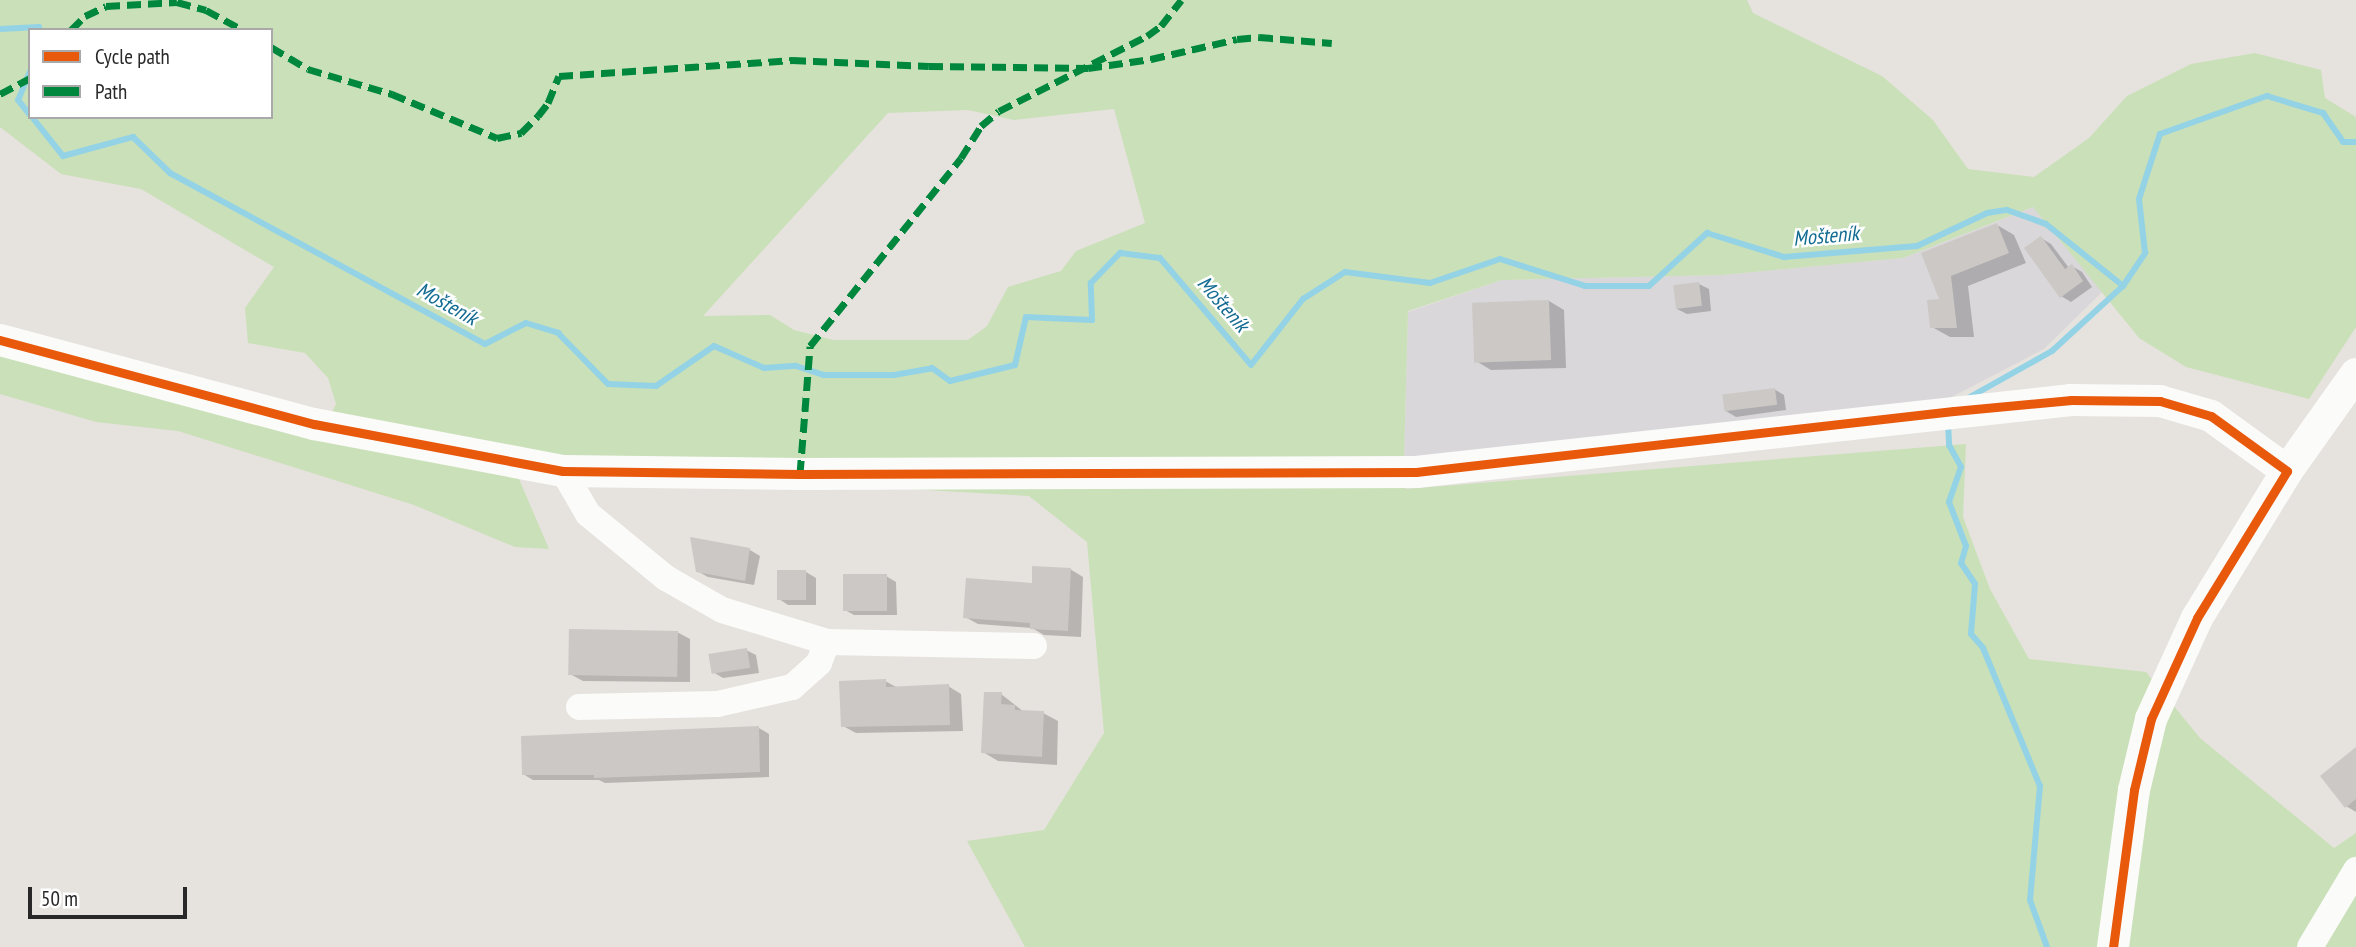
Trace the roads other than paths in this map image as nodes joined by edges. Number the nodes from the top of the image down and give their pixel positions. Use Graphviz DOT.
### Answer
graph roads {
  1 [pos="0,340"];
  2 [pos="2356,374"];
  3 [pos="563,471"];
  4 [pos="2287,471"];
  5 [pos="827,642"];
  6 [pos="1034,646"];
  7 [pos="579,707"];
  8 [pos="2356,870"];
  9 [pos="2113,947"];
  10 [pos="2310,947"];
  1 -- 3 [label="street"];
  2 -- 4 [label="street"];
  3 -- 4 [label="street"];
  3 -- 5 [label="street"];
  4 -- 9 [label="street"];
  5 -- 6 [label="street"];
  5 -- 7 [label="street"];
  8 -- 10 [label="street"];
}
